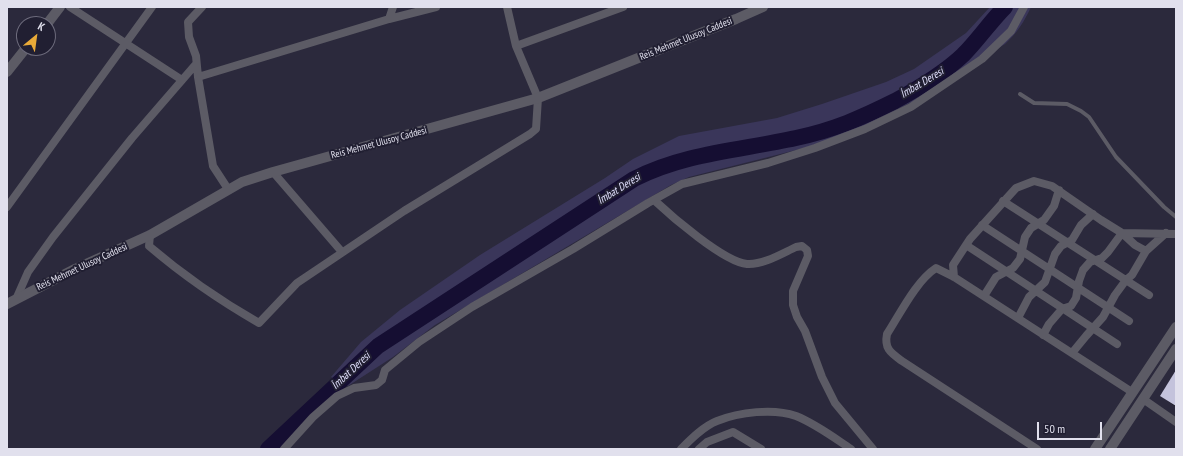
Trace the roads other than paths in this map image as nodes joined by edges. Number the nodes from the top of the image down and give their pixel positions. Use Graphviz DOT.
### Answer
graph roads {
  1 [pos="60,7"];
  2 [pos="70,7"];
  3 [pos="152,7"];
  4 [pos="202,7"];
  5 [pos="393,7"];
  6 [pos="436,7"];
  7 [pos="507,7"];
  8 [pos="623,7"];
  9 [pos="763,7"];
  10 [pos="1024,7"];
  11 [pos="53,16"];
  12 [pos="389,19"];
  13 [pos="126,44"];
  14 [pos="516,46"];
  15 [pos="20,56"];
  16 [pos="196,64"];
  17 [pos="7,72"];
  18 [pos="198,77"];
  19 [pos="182,80"];
  20 [pos="1020,94"];
  21 [pos="538,98"];
  22 [pos="273,172"];
  23 [pos="228,189"];
  24 [pos="1059,190"];
  25 [pos="654,200"];
  26 [pos="1003,201"];
  27 [pos="7,207"];
  28 [pos="1093,214"];
  29 [pos="1176,217"];
  30 [pos="1038,224"];
  31 [pos="982,225"];
  32 [pos="1122,233"];
  33 [pos="1166,233"];
  34 [pos="150,234"];
  35 [pos="1176,234"];
  36 [pos="1067,243"];
  37 [pos="966,245"];
  38 [pos="1022,251"];
  39 [pos="1146,251"];
  40 [pos="342,252"];
  41 [pos="1095,260"];
  42 [pos="1050,270"];
  43 [pos="1006,272"];
  44 [pos="954,277"];
  45 [pos="1126,280"];
  46 [pos="1078,288"];
  47 [pos="1036,291"];
  48 [pos="1149,295"];
  49 [pos="984,296"];
  50 [pos="18,297"];
  51 [pos="7,304"];
  52 [pos="1108,308"];
  53 [pos="1062,309"];
  54 [pos="1018,318"];
  55 [pos="1129,321"];
  56 [pos="1176,327"];
  57 [pos="1093,328"];
  58 [pos="1043,334"];
  59 [pos="1117,344"];
  60 [pos="1176,349"];
  61 [pos="1072,353"];
  62 [pos="1132,392"];
  63 [pos="1143,399"];
  64 [pos="1176,422"];
  65 [pos="284,449"];
  66 [pos="681,449"];
  67 [pos="699,449"];
  68 [pos="761,449"];
  69 [pos="851,449"];
  70 [pos="873,449"];
  71 [pos="1037,449"];
  72 [pos="1095,449"];
  73 [pos="1110,449"];
  1 -- 11 [label="street"];
  2 -- 13 [label="street"];
  3 -- 13 [label="street"];
  4 -- 16 [label="street"];
  5 -- 12 [label="street"];
  6 -- 12 [label="street"];
  7 -- 14 [label="street"];
  8 -- 14 [label="street"];
  9 -- 21 [label="street, Reis Mehmet Ulusoy Caddesi"];
  10 -- 25 [label="street"];
  12 -- 18 [label="street"];
  13 -- 19 [label="street"];
  13 -- 27 [label="street"];
  14 -- 21 [label="street"];
  15 -- 17 [label="street"];
  16 -- 18 [label="street"];
  16 -- 19 [label="street"];
  18 -- 23 [label="street"];
  19 -- 50 [label="street"];
  20 -- 29 [label="lane"];
  21 -- 22 [label="street, Reis Mehmet Ulusoy Caddesi"];
  21 -- 40 [label="street"];
  22 -- 23 [label="street, Reis Mehmet Ulusoy Caddesi"];
  22 -- 40 [label="street"];
  23 -- 34 [label="street, Reis Mehmet Ulusoy Caddesi"];
  24 -- 26 [label="street"];
  24 -- 28 [label="street"];
  24 -- 30 [label="street"];
  25 -- 65 [label="street"];
  25 -- 70 [label="street"];
  26 -- 30 [label="street"];
  26 -- 31 [label="street"];
  28 -- 32 [label="street"];
  28 -- 36 [label="street"];
  30 -- 36 [label="street"];
  30 -- 38 [label="street"];
  31 -- 37 [label="street"];
  31 -- 38 [label="street"];
  32 -- 33 [label="street"];
  32 -- 39 [label="street"];
  32 -- 41 [label="street"];
  33 -- 35 [label="street"];
  33 -- 39 [label="street"];
  34 -- 40 [label="street"];
  34 -- 50 [label="street, Reis Mehmet Ulusoy Caddesi"];
  36 -- 41 [label="street"];
  36 -- 42 [label="street"];
  37 -- 43 [label="street"];
  37 -- 44 [label="street"];
  38 -- 42 [label="street"];
  38 -- 43 [label="street"];
  39 -- 45 [label="street"];
  41 -- 45 [label="street"];
  41 -- 46 [label="street"];
  42 -- 46 [label="street"];
  42 -- 47 [label="street"];
  43 -- 47 [label="street"];
  43 -- 49 [label="street"];
  44 -- 49 [label="street"];
  44 -- 71 [label="street"];
  45 -- 48 [label="street"];
  45 -- 52 [label="street"];
  46 -- 52 [label="street"];
  46 -- 53 [label="street"];
  47 -- 53 [label="street"];
  47 -- 54 [label="street"];
  49 -- 54 [label="street"];
  50 -- 51 [label="street, Reis Mehmet Ulusoy Caddesi"];
  52 -- 55 [label="street"];
  52 -- 57 [label="street"];
  53 -- 57 [label="street"];
  53 -- 58 [label="street"];
  54 -- 58 [label="street"];
  56 -- 62 [label="street"];
  57 -- 59 [label="street"];
  57 -- 61 [label="street"];
  58 -- 61 [label="street"];
  60 -- 63 [label="street"];
  61 -- 62 [label="street"];
  62 -- 63 [label="street"];
  62 -- 72 [label="street"];
  63 -- 64 [label="street"];
  63 -- 73 [label="street"];
  66 -- 69 [label="street"];
  67 -- 68 [label="street"];
}
